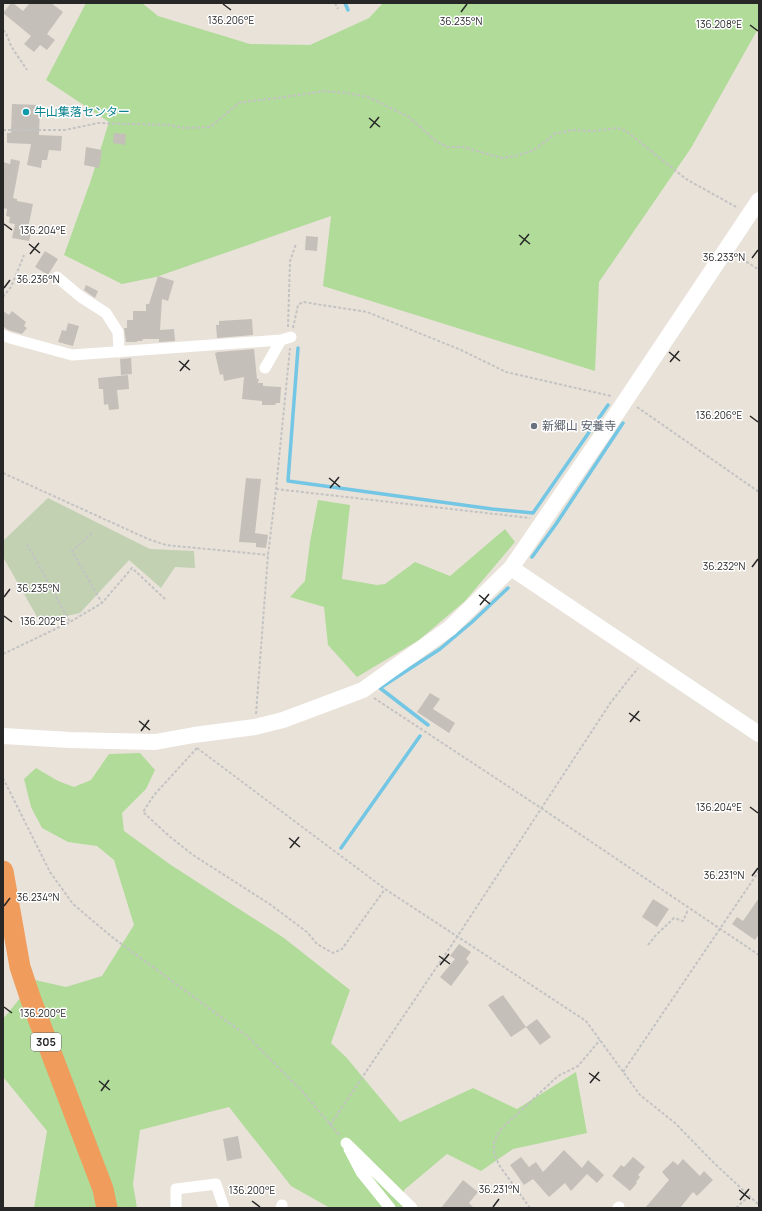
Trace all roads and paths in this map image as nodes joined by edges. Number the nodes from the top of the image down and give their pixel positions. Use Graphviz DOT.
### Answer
graph roads {
  1 [pos="335,3"];
  2 [pos="338,9"];
  3 [pos="3,30"];
  4 [pos="27,70"];
  5 [pos="3,130"];
  6 [pos="759,200"];
  7 [pos="749,214"];
  8 [pos="296,244"];
  9 [pos="727,248"];
  10 [pos="24,255"];
  11 [pos="759,270"];
  12 [pos="57,277"];
  13 [pos="3,297"];
  14 [pos="3,335"];
  15 [pos="287,338"];
  16 [pos="119,352"];
  17 [pos="264,368"];
  18 [pos="626,400"];
  19 [pos="3,473"];
  20 [pos="276,489"];
  21 [pos="759,492"];
  22 [pos="544,519"];
  23 [pos="92,533"];
  24 [pos="27,544"];
  25 [pos="268,555"];
  26 [pos="511,568"];
  27 [pos="165,599"];
  28 [pos="102,603"];
  29 [pos="70,622"];
  30 [pos="3,654"];
  31 [pos="646,659"];
  32 [pos="363,690"];
  33 [pos="255,727"];
  34 [pos="759,734"];
  35 [pos="3,736"];
  36 [pos="196,741"];
  37 [pos="3,778"];
  38 [pos="541,808"];
  39 [pos="3,872"];
  40 [pos="759,872"];
  41 [pos="386,889"];
  42 [pos="688,910"];
  43 [pos="720,928"];
  44 [pos="457,937"];
  45 [pos="648,945"];
  46 [pos="759,955"];
  47 [pos="600,1040"];
  48 [pos="623,1072"];
  49 [pos="330,1125"];
  50 [pos="346,1143"];
  51 [pos="749,1196"];
  52 [pos="759,1205"];
  53 [pos="107,1208"];
  54 [pos="176,1208"];
  55 [pos="224,1208"];
  56 [pos="390,1208"];
  57 [pos="412,1208"];
  58 [pos="530,1208"];
  59 [pos="736,1208"];
  1 -- 2 [label="path"];
  3 -- 4 [label="path"];
  5 -- 7 [label="path"];
  6 -- 7 [label="street"];
  7 -- 9 [label="street"];
  8 -- 15 [label="path"];
  9 -- 11 [label="path"];
  9 -- 18 [label="street"];
  10 -- 13 [label="path"];
  12 -- 16 [label="street"];
  14 -- 16 [label="street"];
  15 -- 16 [label="street"];
  15 -- 17 [label="street"];
  15 -- 18 [label="path"];
  15 -- 20 [label="path"];
  18 -- 21 [label="path"];
  18 -- 22 [label="street"];
  19 -- 25 [label="path"];
  20 -- 22 [label="path"];
  20 -- 25 [label="path"];
  22 -- 26 [label="street"];
  23 -- 28 [label="path"];
  24 -- 29 [label="path"];
  25 -- 33 [label="path"];
  26 -- 31 [label="street"];
  26 -- 32 [label="street"];
  27 -- 28 [label="path"];
  28 -- 29 [label="path"];
  29 -- 30 [label="path"];
  31 -- 34 [label="street"];
  31 -- 38 [label="path"];
  32 -- 33 [label="street"];
  32 -- 38 [label="path"];
  33 -- 36 [label="street"];
  35 -- 36 [label="street"];
  36 -- 41 [label="path"];
  36 -- 41 [label="path"];
  37 -- 49 [label="path"];
  38 -- 43 [label="path"];
  38 -- 44 [label="path"];
  39 -- 53 [label="highway, 305"];
  40 -- 43 [label="path"];
  41 -- 44 [label="path"];
  42 -- 45 [label="path"];
  43 -- 46 [label="path"];
  43 -- 48 [label="path"];
  44 -- 47 [label="path"];
  44 -- 49 [label="path"];
  47 -- 48 [label="path"];
  47 -- 58 [label="path"];
  48 -- 51 [label="path"];
  49 -- 50 [label="path"];
  50 -- 56 [label="street"];
  50 -- 57 [label="street"];
  51 -- 52 [label="path"];
  51 -- 59 [label="path"];
  54 -- 55 [label="street"];
}
